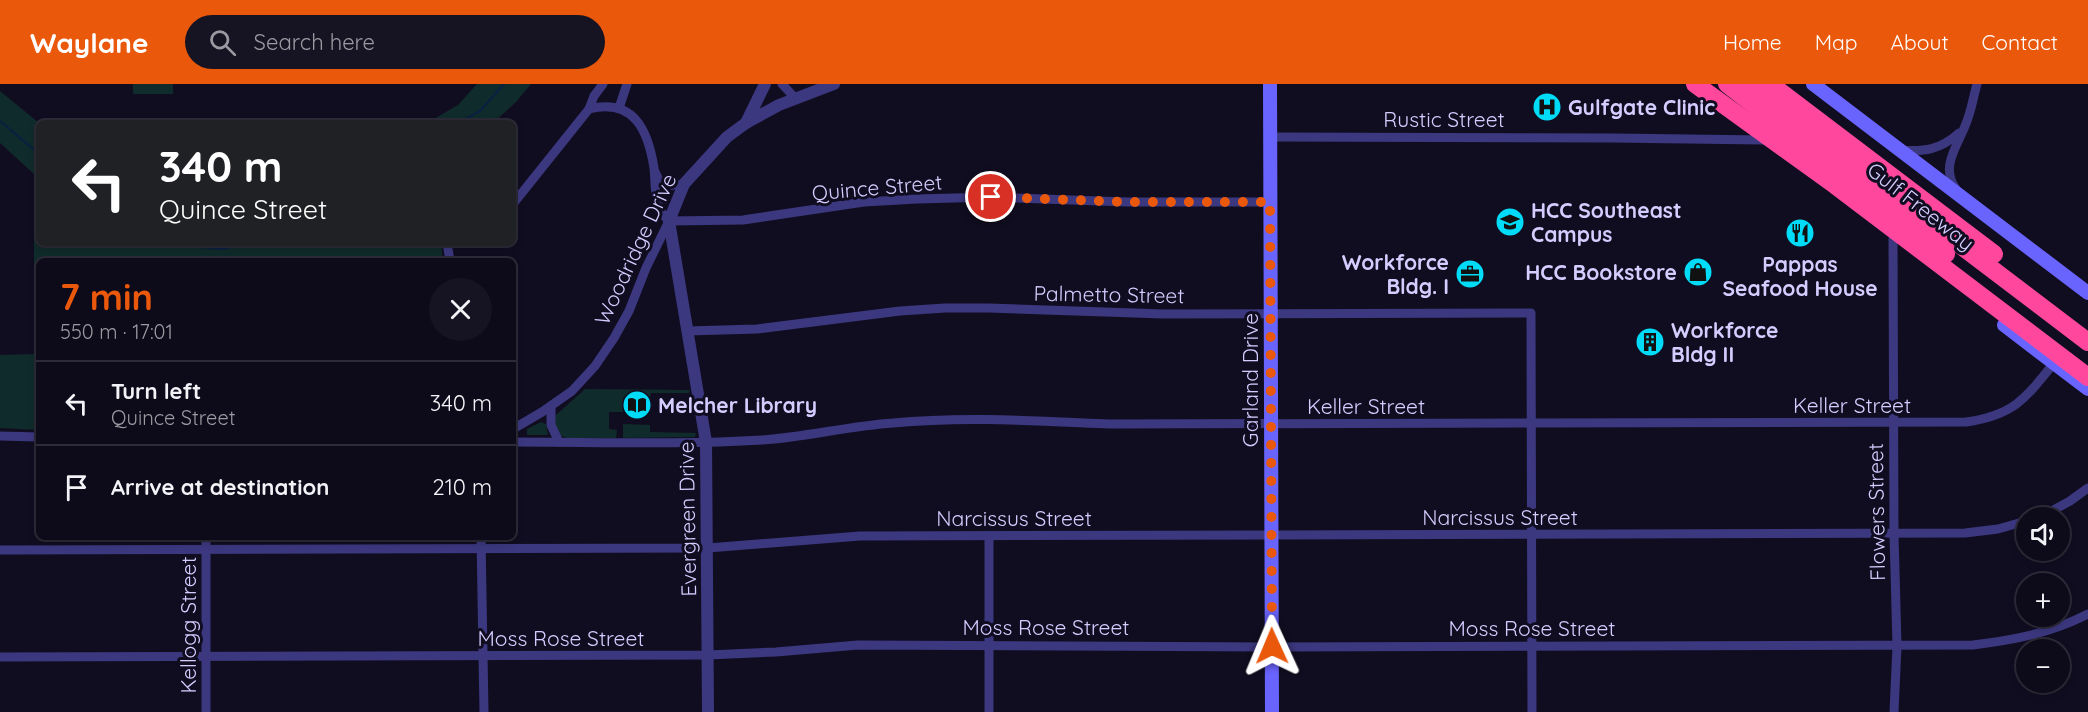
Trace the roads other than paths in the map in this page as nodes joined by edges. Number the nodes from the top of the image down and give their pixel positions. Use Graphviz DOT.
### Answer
graph roads {
  1 [pos="603,84"];
  2 [pos="627,84"];
  3 [pos="765,84"];
  4 [pos="782,84"];
  5 [pos="834,84"];
  6 [pos="1270,84"];
  7 [pos="1688,84"];
  8 [pos="1695,84"];
  9 [pos="1727,84"];
  10 [pos="1748,84"];
  11 [pos="1770,84"];
  12 [pos="1813,84"];
  13 [pos="1977,84"];
  14 [pos="795,98"];
  15 [pos="619,108"];
  16 [pos="589,109"];
  17 [pos="746,123"];
  18 [pos="1965,127"];
  19 [pos="1270,137"];
  20 [pos="1763,140"];
  21 [pos="1899,150"];
  22 [pos="654,169"];
  23 [pos="684,184"];
  24 [pos="1961,196"];
  25 [pos="516,200"];
  26 [pos="1270,202"];
  27 [pos="669,220"];
  28 [pos="1893,239"];
  29 [pos="2088,293"];
  30 [pos="1272,314"];
  31 [pos="2088,326"];
  32 [pos="687,331"];
  33 [pos="2088,342"];
  34 [pos="2054,363"];
  35 [pos="2088,364"];
  36 [pos="2088,377"];
  37 [pos="2088,388"];
  38 [pos="551,406"];
  39 [pos="1893,423"];
  40 [pos="1532,424"];
  41 [pos="1271,425"];
  42 [pos="516,427"];
  43 [pos="0,436"];
  44 [pos="36,437"];
  45 [pos="516,442"];
  46 [pos="559,442"];
  47 [pos="706,442"];
  48 [pos="2088,488"];
  49 [pos="2059,507"];
  50 [pos="2016,524"];
  51 [pos="1894,534"];
  52 [pos="1271,535"];
  53 [pos="1531,535"];
  54 [pos="989,536"];
  55 [pos="206,540"];
  56 [pos="481,540"];
  57 [pos="481,548"];
  58 [pos="708,548"];
  59 [pos="0,550"];
  60 [pos="206,550"];
  61 [pos="2088,614"];
  62 [pos="989,645"];
  63 [pos="1272,646"];
  64 [pos="1532,646"];
  65 [pos="1897,646"];
  66 [pos="708,655"];
  67 [pos="207,656"];
  68 [pos="483,656"];
  69 [pos="0,657"];
  70 [pos="206,712"];
  71 [pos="484,712"];
  72 [pos="708,712"];
  73 [pos="989,712"];
  74 [pos="1272,712"];
  75 [pos="1532,712"];
  76 [pos="1894,712"];
  1 -- 16 [label="street"];
  2 -- 15 [label="street"];
  3 -- 17 [label="street"];
  4 -- 14 [label="street"];
  5 -- 14 [label="street, Woodridge Drive"];
  6 -- 19 [label="main road, Garland Drive"];
  7 -- 20 [label="main road"];
  8 -- 36 [label="highway"];
  9 -- 35 [label="highway, Gulf Freeway"];
  10 -- 33 [label="highway, Gulf Freeway"];
  11 -- 31 [label="highway, Gulf Freeway"];
  12 -- 21 [label="main road"];
  13 -- 18 [label="street"];
  14 -- 17 [label="street, Woodridge Drive"];
  15 -- 16 [label="street"];
  15 -- 22 [label="street"];
  16 -- 25 [label="street"];
  17 -- 23 [label="street, Woodridge Drive"];
  18 -- 21 [label="street"];
  18 -- 24 [label="street"];
  19 -- 20 [label="street, Rustic Street"];
  19 -- 26 [label="main road, Garland Drive"];
  20 -- 28 [label="main road"];
  21 -- 24 [label="main road"];
  22 -- 23 [label="street"];
  22 -- 27 [label="street"];
  23 -- 27 [label="street, Woodridge Drive"];
  24 -- 29 [label="main road"];
  26 -- 27 [label="street, Quince Street"];
  26 -- 30 [label="main road, Garland Drive"];
  27 -- 32 [label="street, Evergreen Drive"];
  27 -- 38 [label="street, Woodridge Drive"];
  28 -- 34 [label="main road"];
  28 -- 39 [label="street, Flowers Street"];
  30 -- 32 [label="street, Palmetto Street"];
  30 -- 40 [label="street, Palmetto Street"];
  30 -- 41 [label="main road, Garland Drive"];
  32 -- 47 [label="street, Evergreen Drive"];
  34 -- 37 [label="main road"];
  34 -- 39 [label="street, Keller Street"];
  38 -- 42 [label="street, Woodridge Drive"];
  38 -- 46 [label="street"];
  39 -- 40 [label="street, Keller Street"];
  39 -- 51 [label="street, Flowers Street"];
  40 -- 41 [label="street, Keller Street"];
  40 -- 53 [label="street"];
  41 -- 47 [label="street, Keller Street"];
  41 -- 52 [label="main road, Garland Drive"];
  43 -- 44 [label="street"];
  45 -- 46 [label="street, Keller Street"];
  46 -- 47 [label="street, Keller Street"];
  47 -- 58 [label="street, Evergreen Drive"];
  48 -- 49 [label="street"];
  50 -- 51 [label="street, Narcissus Street"];
  51 -- 53 [label="street, Narcissus Street"];
  51 -- 65 [label="street, Flowers Street"];
  52 -- 53 [label="street, Narcissus Street"];
  52 -- 54 [label="street, Narcissus Street"];
  52 -- 63 [label="main road, Garland Drive"];
  53 -- 64 [label="street"];
  54 -- 58 [label="street, Narcissus Street"];
  54 -- 62 [label="street"];
  55 -- 60 [label="street, Kellogg Street"];
  56 -- 57 [label="street"];
  57 -- 58 [label="street, Narcissus Street"];
  57 -- 60 [label="street, Narcissus Street"];
  57 -- 68 [label="street"];
  58 -- 66 [label="street, Evergreen Drive"];
  59 -- 60 [label="street, Narcissus Street"];
  60 -- 67 [label="street, Kellogg Street"];
  61 -- 65 [label="street, Moss Rose Street"];
  62 -- 63 [label="street, Moss Rose Street"];
  62 -- 66 [label="street, Moss Rose Street"];
  62 -- 73 [label="street"];
  63 -- 64 [label="street, Moss Rose Street"];
  63 -- 74 [label="main road, Garland Drive"];
  64 -- 65 [label="street, Moss Rose Street"];
  64 -- 75 [label="street"];
  65 -- 76 [label="street, Flowers Street"];
  66 -- 68 [label="street, Moss Rose Street"];
  66 -- 72 [label="street, Evergreen Drive"];
  67 -- 68 [label="street, Moss Rose Street"];
  67 -- 69 [label="street, Moss Rose Street"];
  67 -- 70 [label="street, Kellogg Street"];
  68 -- 71 [label="street"];
}
